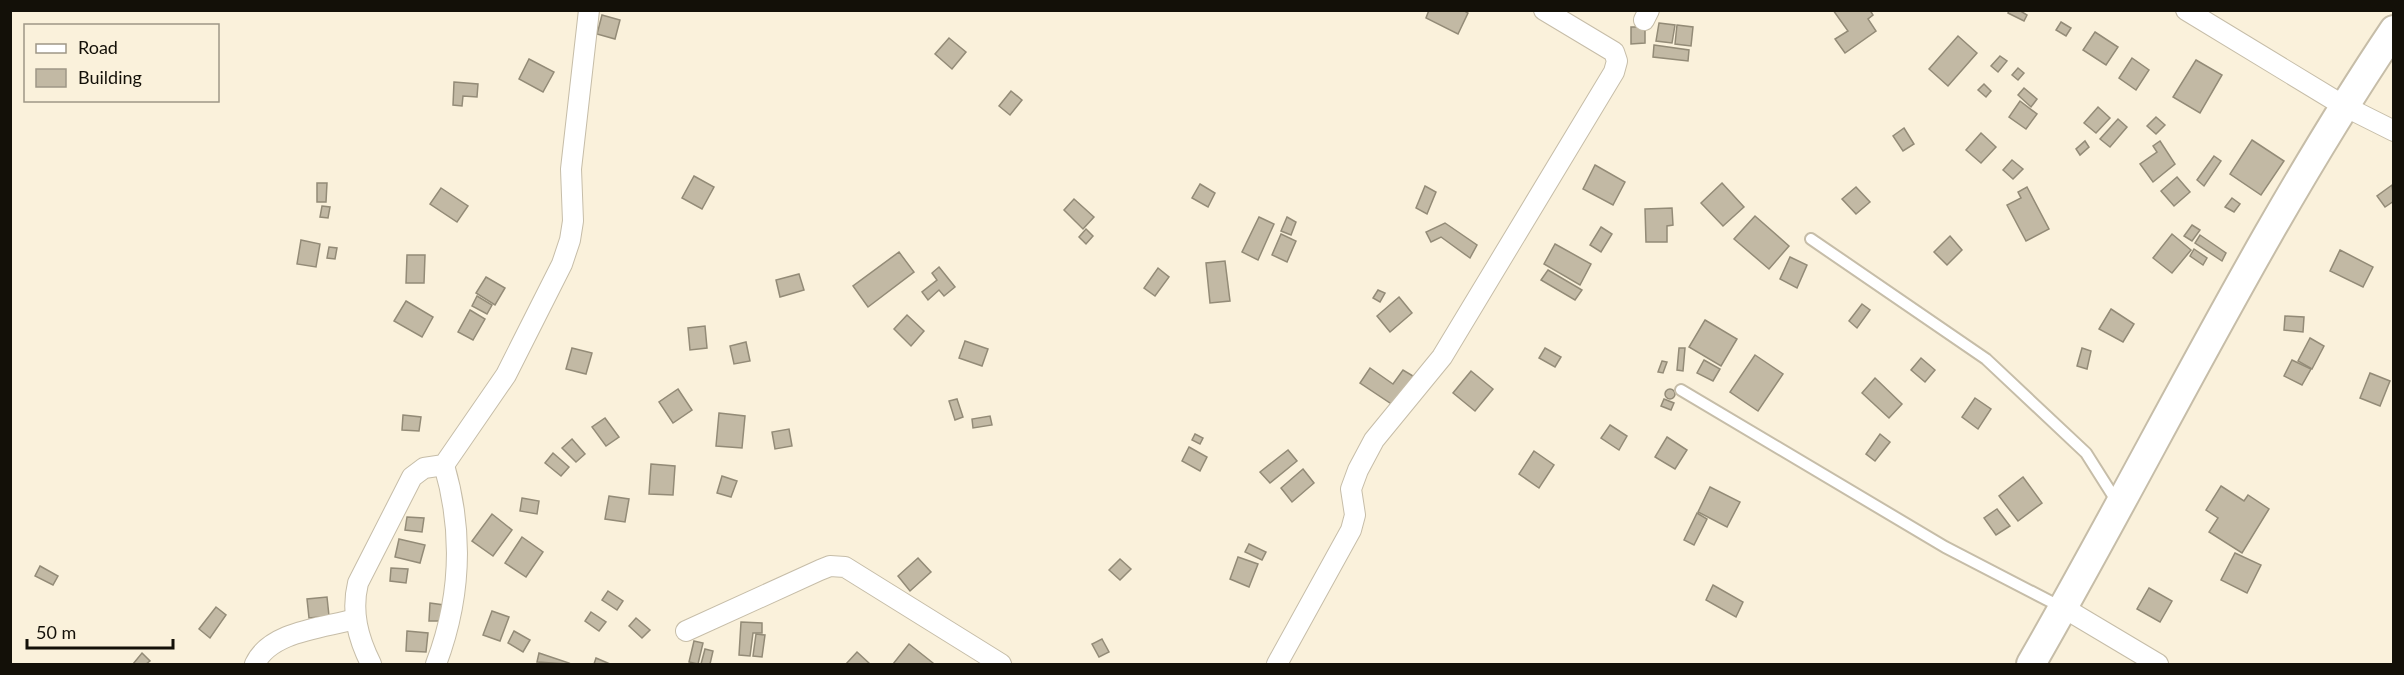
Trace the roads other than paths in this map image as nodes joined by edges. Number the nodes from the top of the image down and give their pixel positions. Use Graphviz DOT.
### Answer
graph roads {
  1 [pos="589,10"];
  2 [pos="1544,10"];
  3 [pos="2186,10"];
  4 [pos="2394,30"];
  5 [pos="2344,106"];
  6 [pos="2394,131"];
  7 [pos="1811,239"];
  8 [pos="1681,390"];
  9 [pos="444,465"];
  10 [pos="2119,505"];
  11 [pos="2064,608"];
  12 [pos="355,619"];
  13 [pos="686,631"];
  14 [pos="255,664"];
  15 [pos="371,664"];
  16 [pos="436,664"];
  17 [pos="1001,664"];
  18 [pos="1277,664"];
  19 [pos="2031,664"];
  20 [pos="2158,664"];
  1 -- 9 [label="street"];
  2 -- 18 [label="street"];
  3 -- 5 [label="street"];
  4 -- 5 [label="main road"];
  5 -- 6 [label="street"];
  5 -- 10 [label="main road"];
  7 -- 10 [label="lane"];
  8 -- 11 [label="lane"];
  9 -- 12 [label="street"];
  9 -- 16 [label="street"];
  10 -- 11 [label="main road"];
  11 -- 19 [label="main road"];
  11 -- 20 [label="street"];
  12 -- 14 [label="street"];
  12 -- 15 [label="street"];
  13 -- 17 [label="street"];
}
